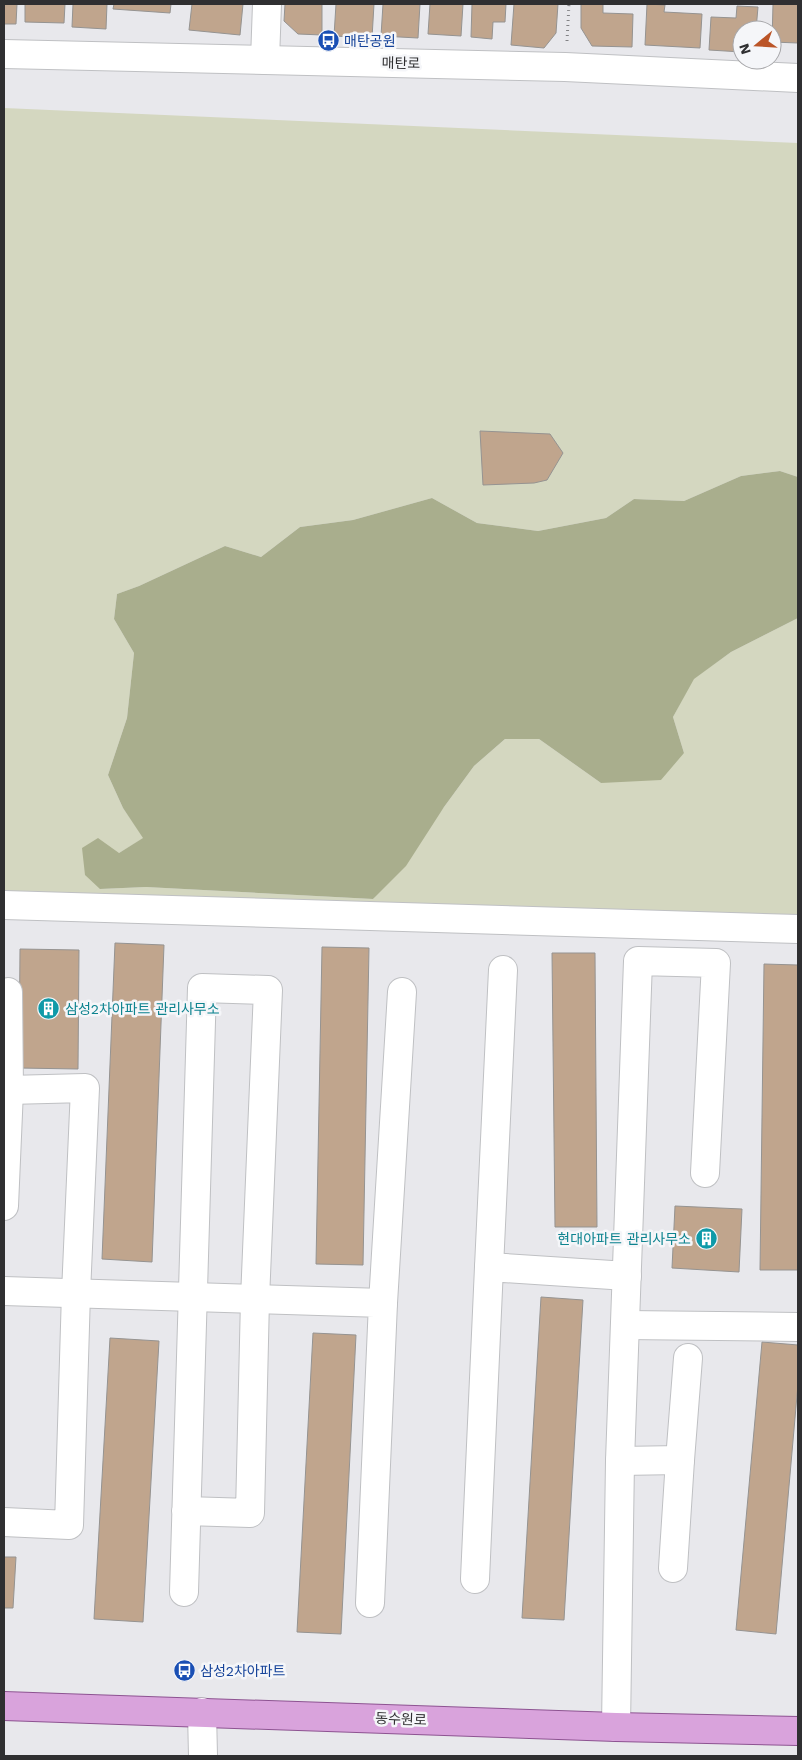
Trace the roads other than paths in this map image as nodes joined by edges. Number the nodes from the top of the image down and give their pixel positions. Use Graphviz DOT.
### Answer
graph roads {
  1 [pos="267,4"];
  2 [pos="4,54"];
  3 [pos="265,60"];
  4 [pos="798,78"];
  5 [pos="4,905"];
  6 [pos="798,929"];
  7 [pos="503,970"];
  8 [pos="8,992"];
  9 [pos="402,992"];
  10 [pos="9,1090"];
  11 [pos="705,1173"];
  12 [pos="4,1206"];
  13 [pos="489,1267"];
  14 [pos="627,1276"];
  15 [pos="4,1291"];
  16 [pos="76,1293"];
  17 [pos="192,1297"];
  18 [pos="255,1299"];
  19 [pos="383,1303"];
  20 [pos="625,1325"];
  21 [pos="798,1327"];
  22 [pos="688,1358"];
  23 [pos="680,1460"];
  24 [pos="620,1461"];
  25 [pos="186,1511"];
  26 [pos="4,1522"];
  27 [pos="673,1568"];
  28 [pos="475,1579"];
  29 [pos="184,1592"];
  30 [pos="370,1603"];
  31 [pos="4,1706"];
  32 [pos="202,1712"];
  33 [pos="616,1727"];
  34 [pos="798,1731"];
  35 [pos="203,1756"];
  1 -- 3 [label="street"];
  2 -- 3 [label="street, 매탄로"];
  3 -- 4 [label="street, 매탄로"];
  5 -- 6 [label="street"];
  7 -- 13 [label="street"];
  8 -- 10 [label="street"];
  9 -- 19 [label="street"];
  10 -- 12 [label="street"];
  10 -- 16 [label="street"];
  11 -- 14 [label="street"];
  13 -- 14 [label="street"];
  13 -- 28 [label="street"];
  14 -- 20 [label="street"];
  15 -- 16 [label="street"];
  16 -- 17 [label="street"];
  16 -- 26 [label="street"];
  17 -- 18 [label="street"];
  17 -- 18 [label="street"];
  17 -- 25 [label="street"];
  18 -- 19 [label="street"];
  18 -- 25 [label="street"];
  19 -- 30 [label="street"];
  20 -- 21 [label="street"];
  20 -- 24 [label="street"];
  22 -- 23 [label="street"];
  23 -- 24 [label="street"];
  23 -- 27 [label="street"];
  24 -- 33 [label="street"];
  25 -- 29 [label="street"];
  31 -- 32 [label="main road, 동수원로"];
  32 -- 33 [label="main road, 동수원로"];
  32 -- 35 [label="street"];
  33 -- 34 [label="main road, 동수원로"];
}
